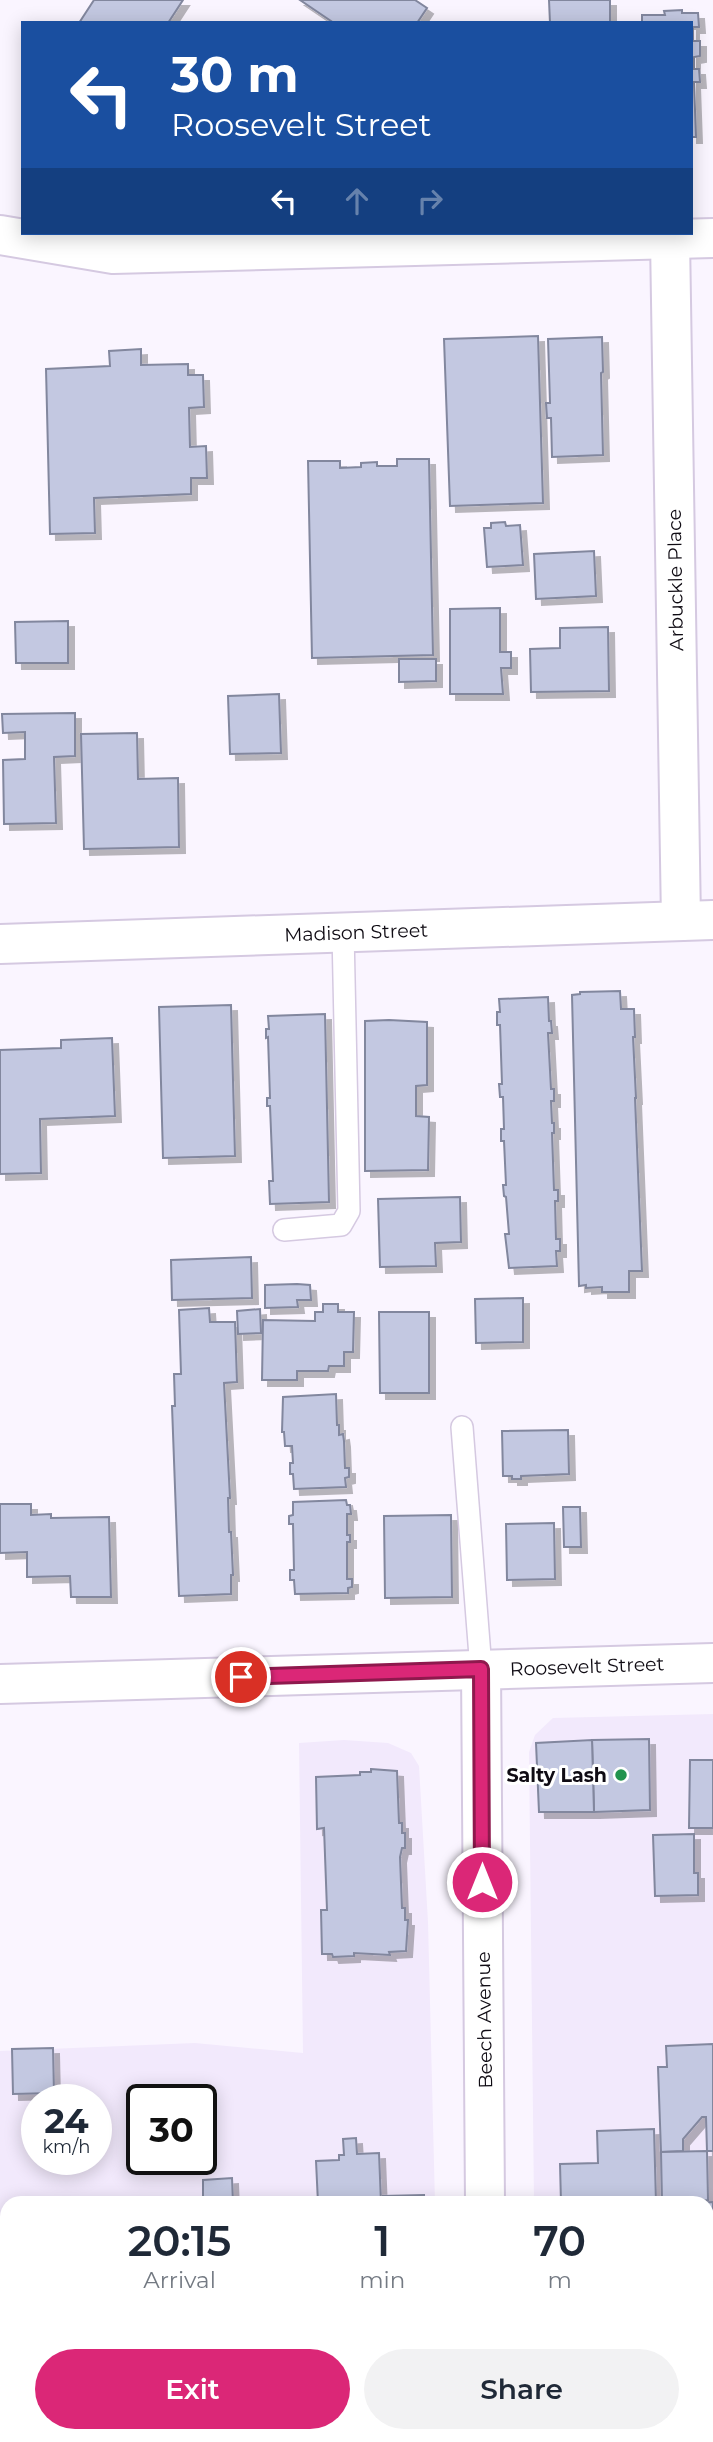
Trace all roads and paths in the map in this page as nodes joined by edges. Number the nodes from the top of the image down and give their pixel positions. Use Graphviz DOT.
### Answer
graph roads {
  1 [pos="0,235"];
  2 [pos="713,238"];
  3 [pos="670,239"];
  4 [pos="697,921"];
  5 [pos="343,932"];
  6 [pos="0,944"];
  7 [pos="284,1230"];
  8 [pos="462,1427"];
  9 [pos="713,1663"];
  10 [pos="481,1669"];
  11 [pos="0,1684"];
  12 [pos="485,2196"];
  1 -- 3 [label="street"];
  2 -- 3 [label="street"];
  3 -- 4 [label="street, Arbuckle Place"];
  4 -- 5 [label="street, Madison Street"];
  5 -- 6 [label="street, Madison Street"];
  5 -- 7 [label="lane"];
  8 -- 10 [label="lane"];
  9 -- 10 [label="street, Roosevelt Street"];
  10 -- 11 [label="street, Roosevelt Street"];
  10 -- 12 [label="street, Beech Avenue"];
}
